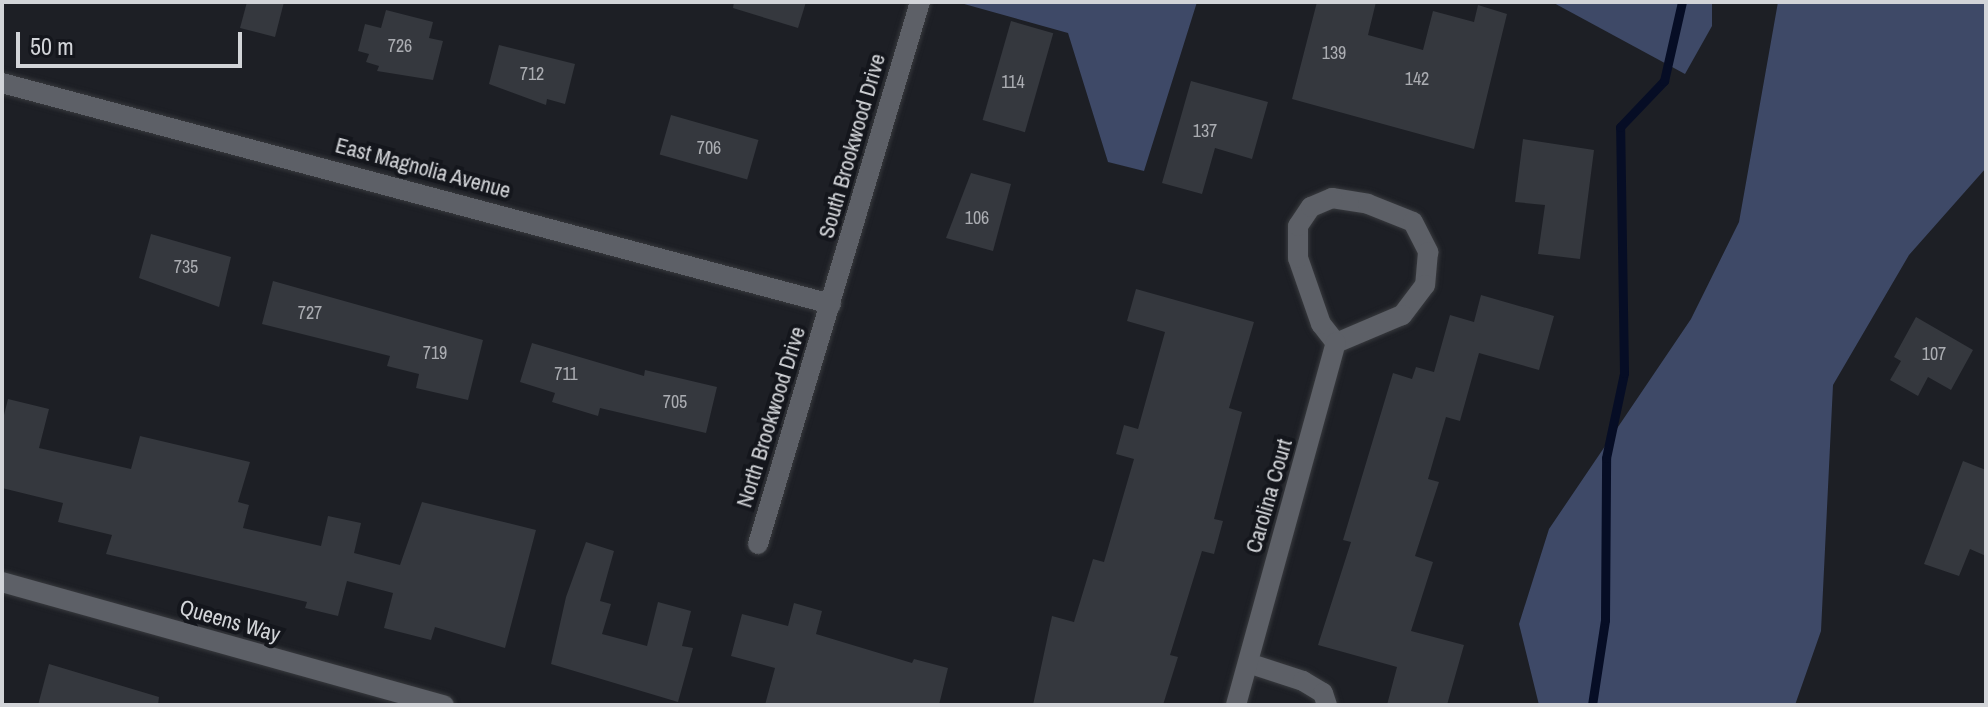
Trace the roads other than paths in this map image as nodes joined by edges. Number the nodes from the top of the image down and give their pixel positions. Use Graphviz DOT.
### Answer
graph roads {
  1 [pos="920,2"];
  2 [pos="2,83"];
  3 [pos="831,304"];
  4 [pos="1336,343"];
  5 [pos="758,544"];
  6 [pos="2,582"];
  7 [pos="1248,663"];
  8 [pos="444,705"];
  9 [pos="1236,705"];
  10 [pos="1327,705"];
  1 -- 3 [label="street, South Brookwood Drive"];
  2 -- 3 [label="street, East Magnolia Avenue"];
  3 -- 5 [label="street, North Brookwood Drive"];
  4 -- 4 [label="street"];
  4 -- 7 [label="street, Carolina Court"];
  6 -- 8 [label="street, Queens Way"];
  7 -- 9 [label="street, Carolina Court"];
  7 -- 10 [label="street"];
}
